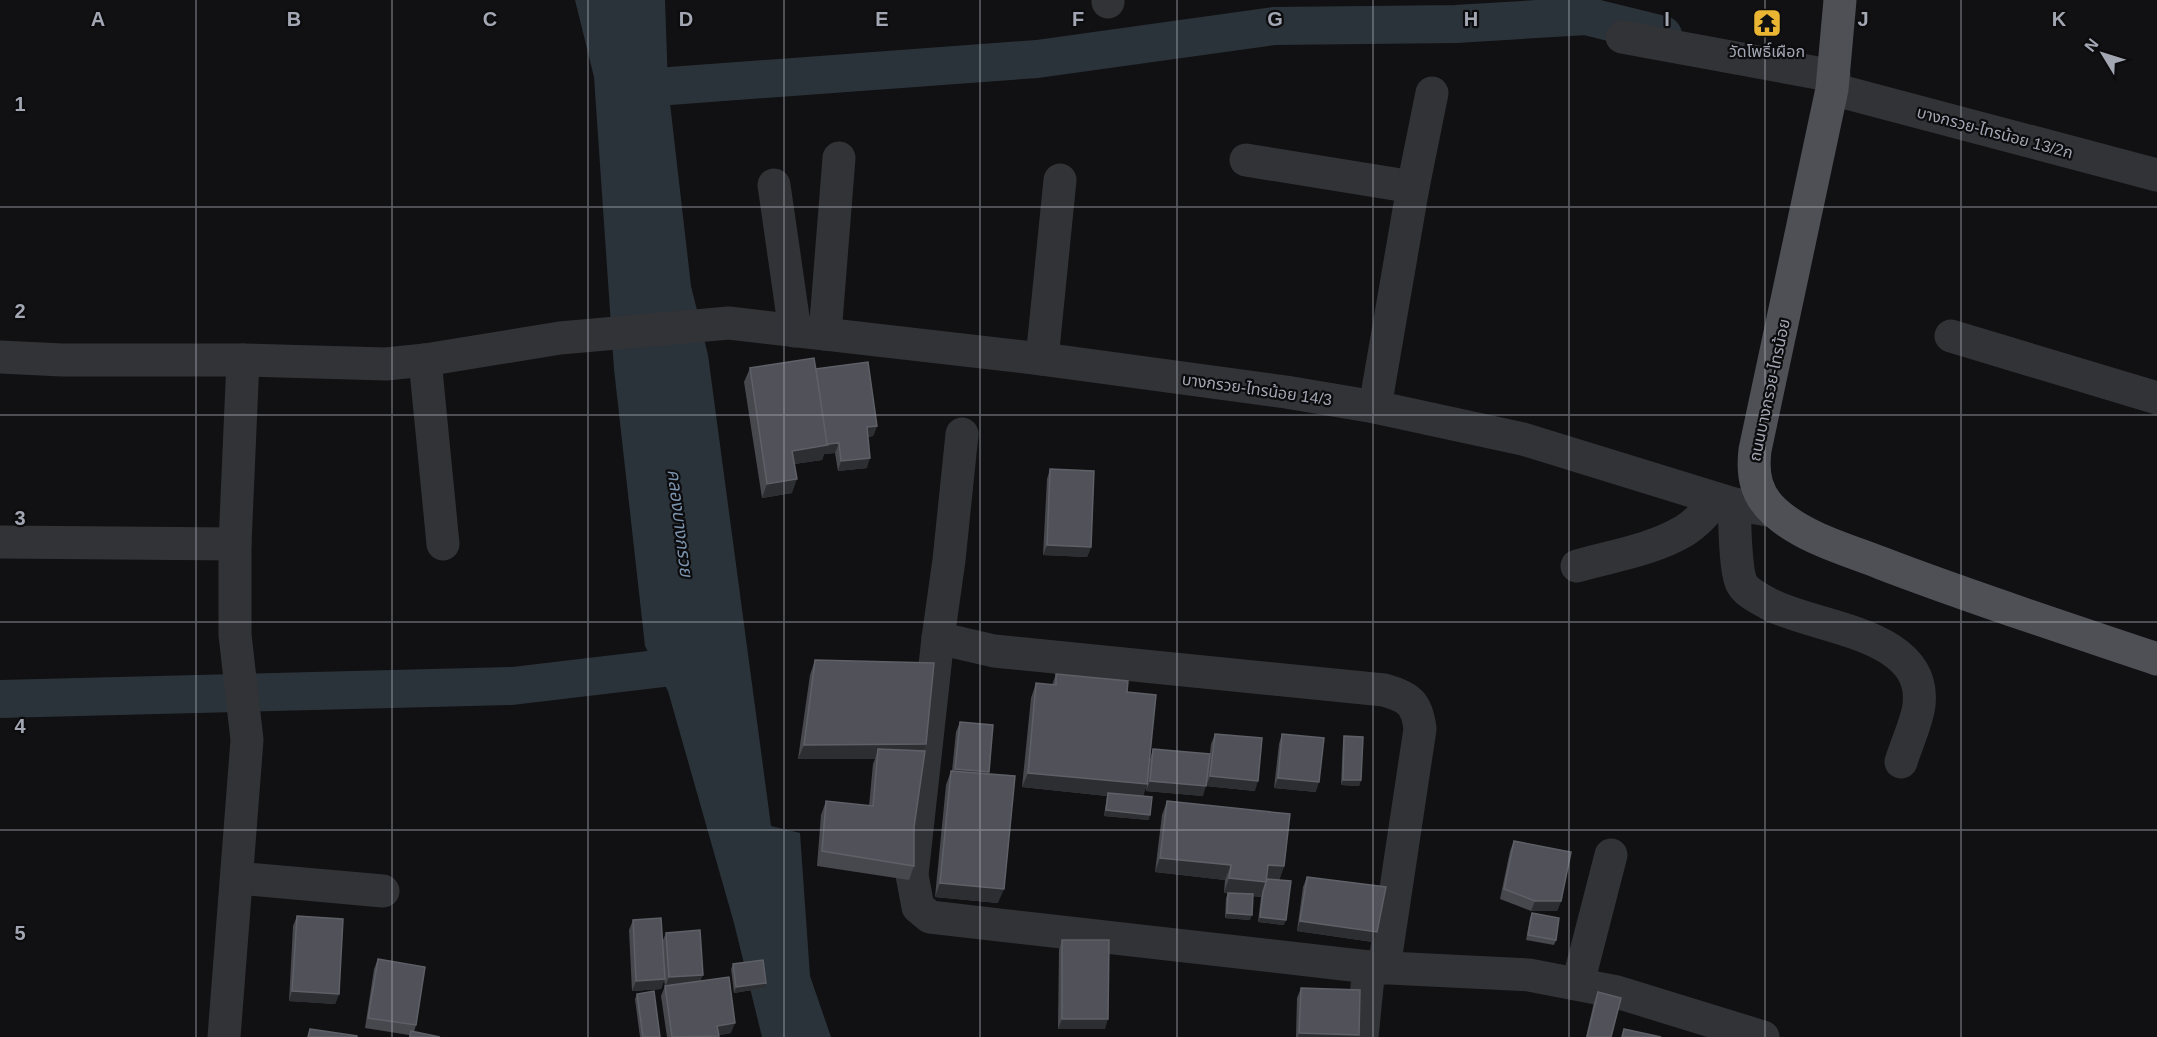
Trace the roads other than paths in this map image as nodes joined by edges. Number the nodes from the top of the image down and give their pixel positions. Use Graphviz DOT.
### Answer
graph roads {
  1 [pos="1840,0"];
  2 [pos="1622,37"];
  3 [pos="1833,82"];
  4 [pos="1432,93"];
  5 [pos="839,158"];
  6 [pos="1246,160"];
  7 [pos="2157,175"];
  8 [pos="1060,180"];
  9 [pos="774,185"];
  10 [pos="1413,187"];
  11 [pos="810,332"];
  12 [pos="1951,336"];
  13 [pos="0,357"];
  14 [pos="1042,359"];
  15 [pos="243,360"];
  16 [pos="426,360"];
  17 [pos="2157,398"];
  18 [pos="1375,407"];
  19 [pos="962,434"];
  20 [pos="1726,502"];
  21 [pos="1773,511"];
  22 [pos="0,542"];
  23 [pos="235,544"];
  24 [pos="443,544"];
  25 [pos="1577,566"];
  26 [pos="938,638"];
  27 [pos="2155,651"];
  28 [pos="1900,762"];
  29 [pos="1611,855"];
  30 [pos="237,878"];
  31 [pos="383,891"];
  32 [pos="1376,967"];
  33 [pos="1578,983"];
  34 [pos="224,1037"];
  35 [pos="1362,1037"];
  36 [pos="1763,1037"];
  1 -- 3 [label="main road, ถนนบางกรวย-ไทรน้อย"];
  2 -- 3 [label="street, บางกรวย-ไทรน้อย 13/2ก"];
  3 -- 7 [label="street, บางกรวย-ไทรน้อย 13/2ก"];
  3 -- 21 [label="main road, ถนนบางกรวย-ไทรน้อย"];
  4 -- 10 [label="street"];
  5 -- 11 [label="street"];
  6 -- 10 [label="street"];
  8 -- 14 [label="street"];
  9 -- 11 [label="street"];
  10 -- 18 [label="street"];
  11 -- 14 [label="street, บางกรวย-ไทรน้อย 14/3"];
  11 -- 16 [label="street, บางกรวย-ไทรน้อย 14/3"];
  12 -- 17 [label="street"];
  13 -- 15 [label="street, บางกรวย-ไทรน้อย 14/3"];
  14 -- 18 [label="street, บางกรวย-ไทรน้อย 14/3"];
  15 -- 16 [label="street, บางกรวย-ไทรน้อย 14/3"];
  15 -- 23 [label="street"];
  16 -- 24 [label="street"];
  18 -- 20 [label="street, บางกรวย-ไทรน้อย 14/3"];
  19 -- 26 [label="street"];
  20 -- 21 [label="street, บางกรวย-ไทรน้อย 14/3"];
  20 -- 25 [label="street"];
  20 -- 28 [label="street"];
  21 -- 27 [label="main road, ถนนบางกรวย-ไทรน้อย"];
  22 -- 23 [label="street"];
  23 -- 30 [label="street"];
  26 -- 32 [label="street"];
  26 -- 32 [label="street"];
  29 -- 33 [label="street"];
  30 -- 31 [label="street"];
  30 -- 34 [label="street"];
  32 -- 33 [label="street"];
  32 -- 35 [label="street"];
  33 -- 36 [label="street"];
}
